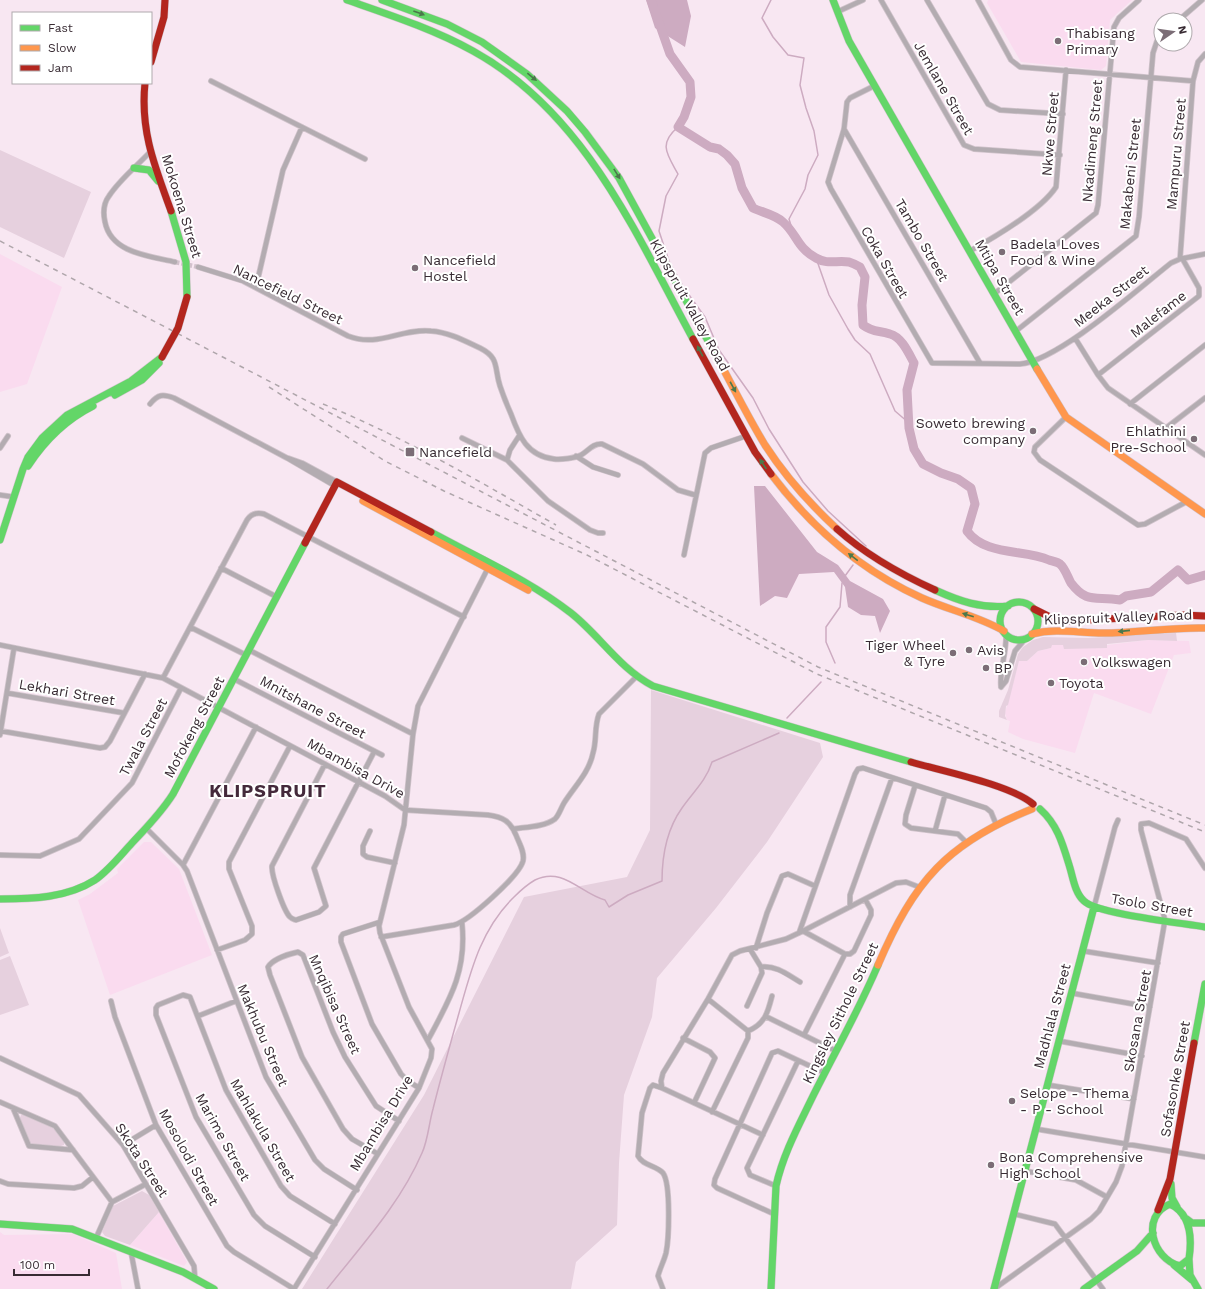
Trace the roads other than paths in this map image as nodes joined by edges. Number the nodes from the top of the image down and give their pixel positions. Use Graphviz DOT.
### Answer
graph roads {
  1 [pos="165,0"];
  2 [pos="347,0"];
  3 [pos="382,0"];
  4 [pos="833,0"];
  5 [pos="863,0"];
  6 [pos="881,0"];
  7 [pos="927,0"];
  8 [pos="978,0"];
  9 [pos="1139,0"];
  10 [pos="1202,0"];
  11 [pos="837,12"];
  12 [pos="1188,12"];
  13 [pos="1153,52"];
  14 [pos="1205,54"];
  15 [pos="152,59"];
  16 [pos="1066,70"];
  17 [pos="1109,74"];
  18 [pos="1151,77"];
  19 [pos="211,81"];
  20 [pos="1193,81"];
  21 [pos="145,84"];
  22 [pos="874,86"];
  23 [pos="1063,114"];
  24 [pos="302,127"];
  25 [pos="844,129"];
  26 [pos="151,151"];
  27 [pos="1060,155"];
  28 [pos="365,158"];
  29 [pos="134,168"];
  30 [pos="163,188"];
  31 [pos="970,251"];
  32 [pos="1205,254"];
  33 [pos="1181,259"];
  34 [pos="175,262"];
  35 [pos="198,267"];
  36 [pos="256,287"];
  37 [pos="994,294"];
  38 [pos="1016,331"];
  39 [pos="1075,338"];
  40 [pos="1205,345"];
  41 [pos="1032,361"];
  42 [pos="980,363"];
  43 [pos="1098,375"];
  44 [pos="1205,398"];
  45 [pos="150,404"];
  46 [pos="1130,404"];
  47 [pos="1066,417"];
  48 [pos="1166,428"];
  49 [pos="8,436"];
  50 [pos="519,436"];
  51 [pos="746,436"];
  52 [pos="462,438"];
  53 [pos="0,448"];
  54 [pos="1205,455"];
  55 [pos="576,456"];
  56 [pos="506,460"];
  57 [pos="618,475"];
  58 [pos="336,484"];
  59 [pos="0,495"];
  60 [pos="695,495"];
  61 [pos="14,497"];
  62 [pos="1186,502"];
  63 [pos="1205,514"];
  64 [pos="603,533"];
  65 [pos="308,537"];
  66 [pos="0,540"];
  67 [pos="684,555"];
  68 [pos="221,568"];
  69 [pos="488,568"];
  70 [pos="277,597"];
  71 [pos="1008,606"];
  72 [pos="1034,609"];
  73 [pos="1205,616"];
  74 [pos="464,617"];
  75 [pos="576,620"];
  76 [pos="190,626"];
  77 [pos="1205,628"];
  78 [pos="1005,633"];
  79 [pos="1029,636"];
  80 [pos="0,645"];
  81 [pos="14,648"];
  82 [pos="248,652"];
  83 [pos="145,674"];
  84 [pos="636,676"];
  85 [pos="163,678"];
  86 [pos="234,679"];
  87 [pos="181,688"];
  88 [pos="7,693"];
  89 [pos="219,708"];
  90 [pos="124,713"];
  91 [pos="256,727"];
  92 [pos="0,733"];
  93 [pos="413,734"];
  94 [pos="290,746"];
  95 [pos="374,752"];
  96 [pos="382,755"];
  97 [pos="325,764"];
  98 [pos="892,778"];
  99 [pos="359,782"];
  100 [pos="915,786"];
  101 [pos="945,794"];
  102 [pos="1035,807"];
  103 [pos="405,810"];
  104 [pos="1118,820"];
  105 [pos="996,824"];
  106 [pos="147,829"];
  107 [pos="513,829"];
  108 [pos="370,831"];
  109 [pos="935,831"];
  110 [pos="967,843"];
  111 [pos="0,855"];
  112 [pos="395,863"];
  113 [pos="183,865"];
  114 [pos="1205,868"];
  115 [pos="815,886"];
  116 [pos="919,888"];
  117 [pos="0,899"];
  118 [pos="865,899"];
  119 [pos="850,907"];
  120 [pos="1094,907"];
  121 [pos="1165,920"];
  122 [pos="380,922"];
  123 [pos="462,923"];
  124 [pos="1205,927"];
  125 [pos="801,932"];
  126 [pos="381,937"];
  127 [pos="756,948"];
  128 [pos="750,949"];
  129 [pos="217,950"];
  130 [pos="1082,951"];
  131 [pos="845,954"];
  132 [pos="1158,963"];
  133 [pos="761,967"];
  134 [pos="800,982"];
  135 [pos="1205,984"];
  136 [pos="1071,993"];
  137 [pos="772,996"];
  138 [pos="708,999"];
  139 [pos="111,1001"];
  140 [pos="236,1001"];
  141 [pos="747,1006"];
  142 [pos="1150,1008"];
  143 [pos="198,1016"];
  144 [pos="767,1017"];
  145 [pos="748,1031"];
  146 [pos="804,1035"];
  147 [pos="683,1038"];
  148 [pos="428,1040"];
  149 [pos="1059,1041"];
  150 [pos="836,1051"];
  151 [pos="1142,1056"];
  152 [pos="0,1058"];
  153 [pos="798,1061"];
  154 [pos="824,1073"];
  155 [pos="1048,1085"];
  156 [pos="419,1088"];
  157 [pos="662,1088"];
  158 [pos="1134,1100"];
  159 [pos="0,1102"];
  160 [pos="694,1103"];
  161 [pos="13,1108"];
  162 [pos="712,1112"];
  163 [pos="399,1121"];
  164 [pos="156,1125"];
  165 [pos="740,1125"];
  166 [pos="1036,1129"];
  167 [pos="763,1136"];
  168 [pos="1126,1144"];
  169 [pos="123,1145"];
  170 [pos="73,1150"];
  171 [pos="1175,1152"];
  172 [pos="378,1154"];
  173 [pos="1205,1158"];
  174 [pos="1025,1171"];
  175 [pos="93,1177"];
  176 [pos="1170,1179"];
  177 [pos="0,1181"];
  178 [pos="146,1184"];
  179 [pos="776,1186"];
  180 [pos="357,1190"];
  181 [pos="1107,1197"];
  182 [pos="112,1202"];
  183 [pos="1177,1207"];
  184 [pos="1158,1210"];
  185 [pos="774,1214"];
  186 [pos="1014,1214"];
  187 [pos="1184,1217"];
  188 [pos="1204,1223"];
  189 [pos="0,1224"];
  190 [pos="335,1224"];
  191 [pos="1153,1233"];
  192 [pos="1189,1234"];
  193 [pos="96,1238"];
  194 [pos="1066,1238"];
  195 [pos="1158,1250"];
  196 [pos="1137,1251"];
  197 [pos="131,1252"];
  198 [pos="314,1257"];
  199 [pos="1188,1259"];
  200 [pos="1174,1265"];
  201 [pos="195,1278"];
  202 [pos="1097,1280"];
  203 [pos="1192,1280"];
  204 [pos="138,1289"];
  205 [pos="214,1289"];
  206 [pos="294,1289"];
  207 [pos="663,1289"];
  208 [pos="771,1289"];
  209 [pos="994,1289"];
  210 [pos="1084,1289"];
  211 [pos="1103,1289"];
  212 [pos="1198,1289"];
  1 -- 15 [label="street"];
  51 -- 2 [label="street, Klipspruit Valley Road, one-way"];
  3 -- 71 [label="street, Klipspruit Valley Road, one-way"];
  4 -- 11 [label="street, Mtipa Street"];
  5 -- 11 [label="street"];
  6 -- 27 [label="street, Jemlane Street"];
  7 -- 23 [label="street"];
  8 -- 16 [label="street"];
  9 -- 17 [label="street, Nkadimeng Street"];
  10 -- 12 [label="street"];
  11 -- 22 [label="street, Mtipa Street"];
  13 -- 18 [label="street, Makabeni Street"];
  14 -- 20 [label="street, Mampuru Street"];
  16 -- 17 [label="street"];
  16 -- 23 [label="street, Nkwe Street"];
  17 -- 18 [label="street"];
  17 -- 37 [label="street, Nkadimeng Street"];
  18 -- 20 [label="street"];
  18 -- 38 [label="street, Makabeni Street"];
  19 -- 24 [label="street"];
  20 -- 33 [label="street, Mampuru Street"];
  21 -- 26 [label="street, Mokoena Street"];
  22 -- 25 [label="street, Coka Street"];
  22 -- 31 [label="street, Mtipa Street"];
  23 -- 27 [label="street, Nkwe Street"];
  24 -- 28 [label="street"];
  24 -- 36 [label="street"];
  25 -- 42 [label="street, Tambo Street"];
  25 -- 42 [label="street, Coka Street"];
  26 -- 29 [label="street"];
  26 -- 30 [label="street, Mokoena Street"];
  27 -- 31 [label="street, Nkwe Street"];
  29 -- 30 [label="street"];
  29 -- 34 [label="street"];
  30 -- 61 [label="street, Mokoena Street, bridge"];
  31 -- 37 [label="street, Mtipa Street"];
  32 -- 33 [label="street, Meeka Street"];
  33 -- 39 [label="street, Meeka Street"];
  33 -- 43 [label="street, Malefame"];
  35 -- 36 [label="street, Nancefield Street"];
  36 -- 50 [label="street, Nancefield Street"];
  37 -- 38 [label="street, Mtipa Street"];
  38 -- 41 [label="street, Mtipa Street"];
  39 -- 41 [label="street, Meeka Street"];
  39 -- 43 [label="street"];
  40 -- 46 [label="street"];
  41 -- 42 [label="street, Coka Street"];
  41 -- 47 [label="street, Mtipa Street"];
  43 -- 46 [label="street"];
  44 -- 48 [label="street"];
  45 -- 58 [label="street"];
  46 -- 48 [label="street"];
  47 -- 62 [label="street, Mtipa Street"];
  47 -- 62 [label="street"];
  48 -- 54 [label="street"];
  49 -- 53 [label="street"];
  50 -- 55 [label="street"];
  50 -- 56 [label="street"];
  51 -- 60 [label="street"];
  78 -- 51 [label="street, Klipspruit Valley Road, one-way"];
  52 -- 56 [label="street"];
  55 -- 57 [label="street"];
  55 -- 60 [label="street"];
  56 -- 64 [label="street"];
  58 -- 65 [label="street, Mofokeng Street"];
  58 -- 69 [label="street"];
  58 -- 75 [label="street"];
  59 -- 61 [label="street"];
  60 -- 67 [label="street"];
  61 -- 66 [label="street, Mokoena Street"];
  62 -- 63 [label="street, Mtipa Street"];
  65 -- 68 [label="street, Twala Street"];
  65 -- 70 [label="street, Mofokeng Street"];
  65 -- 74 [label="street"];
  68 -- 70 [label="street"];
  68 -- 76 [label="street, Twala Street"];
  69 -- 74 [label="street"];
  69 -- 75 [label="street"];
  70 -- 82 [label="street, Mofokeng Street"];
  71 -- 72 [label="street"];
  71 -- 78 [label="street"];
  72 -- 73 [label="street, Klipspruit Valley Road"];
  72 -- 79 [label="street"];
  74 -- 93 [label="street"];
  75 -- 84 [label="street"];
  76 -- 82 [label="street"];
  76 -- 85 [label="street, Twala Street"];
  77 -- 79 [label="street, Klipspruit Valley Road, one-way"];
  78 -- 79 [label="street"];
  78 -- 79 [label="street"];
  80 -- 81 [label="street, Mbambisa Drive"];
  81 -- 83 [label="street, Mbambisa Drive"];
  81 -- 88 [label="street"];
  82 -- 86 [label="street, Mofokeng Street"];
  82 -- 93 [label="street"];
  83 -- 85 [label="street, Mbambisa Drive"];
  83 -- 90 [label="street"];
  84 -- 102 [label="street"];
  84 -- 107 [label="street"];
  85 -- 87 [label="street, Mbambisa Drive"];
  86 -- 89 [label="street, Mofokeng Street"];
  86 -- 95 [label="street, Mnitshane Street"];
  87 -- 89 [label="street, Mbambisa Drive"];
  87 -- 111 [label="street, Twala Street"];
  88 -- 90 [label="street, Lekhari Street"];
  88 -- 92 [label="street"];
  89 -- 91 [label="street, Mbambisa Drive"];
  89 -- 106 [label="street, Mofokeng Street"];
  90 -- 92 [label="street"];
  91 -- 94 [label="street, Mbambisa Drive"];
  91 -- 113 [label="street"];
  93 -- 103 [label="street"];
  94 -- 97 [label="street, Mbambisa Drive"];
  94 -- 129 [label="street"];
  95 -- 96 [label="street, Mnitshane Street"];
  95 -- 99 [label="street"];
  97 -- 99 [label="street, Mbambisa Drive"];
  97 -- 99 [label="street"];
  98 -- 100 [label="street"];
  98 -- 115 [label="street"];
  98 -- 119 [label="street"];
  99 -- 103 [label="street, Mbambisa Drive"];
  100 -- 101 [label="street"];
  100 -- 109 [label="street"];
  101 -- 105 [label="street"];
  101 -- 109 [label="street"];
  102 -- 105 [label="street, Kingsley Sithole Street"];
  102 -- 120 [label="street"];
  103 -- 107 [label="street"];
  103 -- 112 [label="street, Mbambisa Drive"];
  104 -- 120 [label="street, Madhlala Street"];
  105 -- 110 [label="street, Kingsley Sithole Street"];
  106 -- 113 [label="street, Makhubu Street"];
  106 -- 117 [label="street, Mofokeng Street"];
  107 -- 123 [label="street"];
  108 -- 112 [label="street"];
  109 -- 110 [label="street"];
  110 -- 116 [label="street, Kingsley Sithole Street"];
  112 -- 122 [label="street, Mbambisa Drive"];
  113 -- 129 [label="street, Makhubu Street"];
  114 -- 121 [label="street, Skosana Street"];
  115 -- 125 [label="street"];
  115 -- 127 [label="street"];
  116 -- 118 [label="street"];
  116 -- 150 [label="street, Kingsley Sithole Street"];
  118 -- 119 [label="street"];
  118 -- 131 [label="street"];
  119 -- 125 [label="street"];
  120 -- 121 [label="street, Tsolo Street"];
  120 -- 130 [label="street, Madhlala Street"];
  121 -- 124 [label="street, Tsolo Street"];
  121 -- 132 [label="street, Skosana Street"];
  122 -- 126 [label="street, Mbambisa Drive"];
  122 -- 156 [label="street"];
  123 -- 126 [label="street"];
  123 -- 148 [label="street"];
  125 -- 127 [label="street"];
  125 -- 131 [label="street"];
  126 -- 148 [label="street, Mbambisa Drive"];
  127 -- 128 [label="street"];
  128 -- 133 [label="street"];
  128 -- 138 [label="street"];
  129 -- 140 [label="street, Makhubu Street"];
  130 -- 132 [label="street"];
  130 -- 136 [label="street, Madhlala Street"];
  131 -- 146 [label="street"];
  132 -- 142 [label="street, Skosana Street"];
  133 -- 134 [label="street"];
  133 -- 141 [label="street"];
  135 -- 171 [label="street, Sofasonke Street"];
  136 -- 142 [label="street"];
  136 -- 149 [label="street, Madhlala Street"];
  137 -- 144 [label="street"];
  138 -- 145 [label="street"];
  138 -- 147 [label="street"];
  139 -- 164 [label="street, Mosolodi Street"];
  140 -- 143 [label="street"];
  140 -- 180 [label="street, Makhubu Street"];
  142 -- 151 [label="street, Skosana Street"];
  143 -- 190 [label="street, Mahlakula Street"];
  143 -- 198 [label="street, Marime Street"];
  144 -- 145 [label="street"];
  144 -- 146 [label="street"];
  145 -- 162 [label="street"];
  146 -- 150 [label="street"];
  147 -- 157 [label="street"];
  147 -- 160 [label="street"];
  148 -- 156 [label="street, Mbambisa Drive"];
  149 -- 151 [label="street"];
  149 -- 155 [label="street, Madhlala Street"];
  150 -- 154 [label="street, Kingsley Sithole Street"];
  151 -- 158 [label="street, Skosana Street"];
  152 -- 169 [label="street, Skota Street"];
  153 -- 154 [label="street"];
  153 -- 165 [label="street"];
  153 -- 167 [label="street"];
  154 -- 179 [label="street, Kingsley Sithole Street"];
  155 -- 158 [label="street"];
  155 -- 166 [label="street, Madhlala Street"];
  156 -- 163 [label="street, Mbambisa Drive"];
  157 -- 160 [label="street"];
  157 -- 207 [label="street"];
  158 -- 168 [label="street, Skosana Street"];
  159 -- 161 [label="street"];
  160 -- 162 [label="street"];
  161 -- 170 [label="street"];
  161 -- 170 [label="street"];
  162 -- 165 [label="street"];
  163 -- 172 [label="street, Mbambisa Drive"];
  163 -- 172 [label="street, Mnqibisa Street"];
  164 -- 169 [label="street"];
  164 -- 206 [label="street, Mosolodi Street"];
  165 -- 167 [label="street"];
  165 -- 185 [label="street"];
  166 -- 168 [label="street"];
  166 -- 174 [label="street, Madhlala Street"];
  167 -- 179 [label="street"];
  168 -- 171 [label="street"];
  168 -- 181 [label="street, Skosana Street"];
  169 -- 178 [label="street, Skota Street"];
  170 -- 175 [label="street"];
  171 -- 173 [label="street"];
  171 -- 176 [label="street, Sofasonke Street"];
  172 -- 180 [label="street, Mbambisa Drive"];
  174 -- 181 [label="street"];
  174 -- 186 [label="street, Madhlala Street"];
  175 -- 177 [label="street"];
  175 -- 182 [label="street"];
  176 -- 183 [label="street, Sofasonke Street"];
  176 -- 184 [label="street, Sofasonke Street"];
  178 -- 182 [label="street"];
  178 -- 201 [label="street, Skota Street"];
  179 -- 185 [label="street, Kingsley Sithole Street"];
  180 -- 190 [label="street, Mbambisa Drive"];
  181 -- 194 [label="street, Skosana Street"];
  182 -- 193 [label="street"];
  183 -- 184 [label="street"];
  183 -- 187 [label="street, Sofasonke Street"];
  184 -- 191 [label="street, Sofasonke Street"];
  185 -- 208 [label="street, Kingsley Sithole Street"];
  186 -- 194 [label="street"];
  186 -- 209 [label="street, Madhlala Street"];
  187 -- 188 [label="street"];
  187 -- 192 [label="street, Sofasonke Street"];
  188 -- 192 [label="street"];
  189 -- 193 [label="street"];
  190 -- 198 [label="street, Mbambisa Drive"];
  191 -- 195 [label="street, Sofasonke Street"];
  191 -- 196 [label="street"];
  192 -- 199 [label="street, Sofasonke Street"];
  193 -- 197 [label="street"];
  194 -- 202 [label="street"];
  194 -- 209 [label="street, Skosana Street"];
  195 -- 196 [label="street"];
  195 -- 200 [label="street, Sofasonke Street"];
  196 -- 202 [label="street"];
  197 -- 201 [label="street"];
  197 -- 204 [label="street"];
  198 -- 206 [label="street, Mbambisa Drive"];
  199 -- 200 [label="street"];
  199 -- 203 [label="street, Sofasonke Street"];
  200 -- 203 [label="street, Sofasonke Street"];
  201 -- 205 [label="street"];
  202 -- 210 [label="street"];
  202 -- 211 [label="street"];
  203 -- 212 [label="street, Sofasonke Street"];
}
